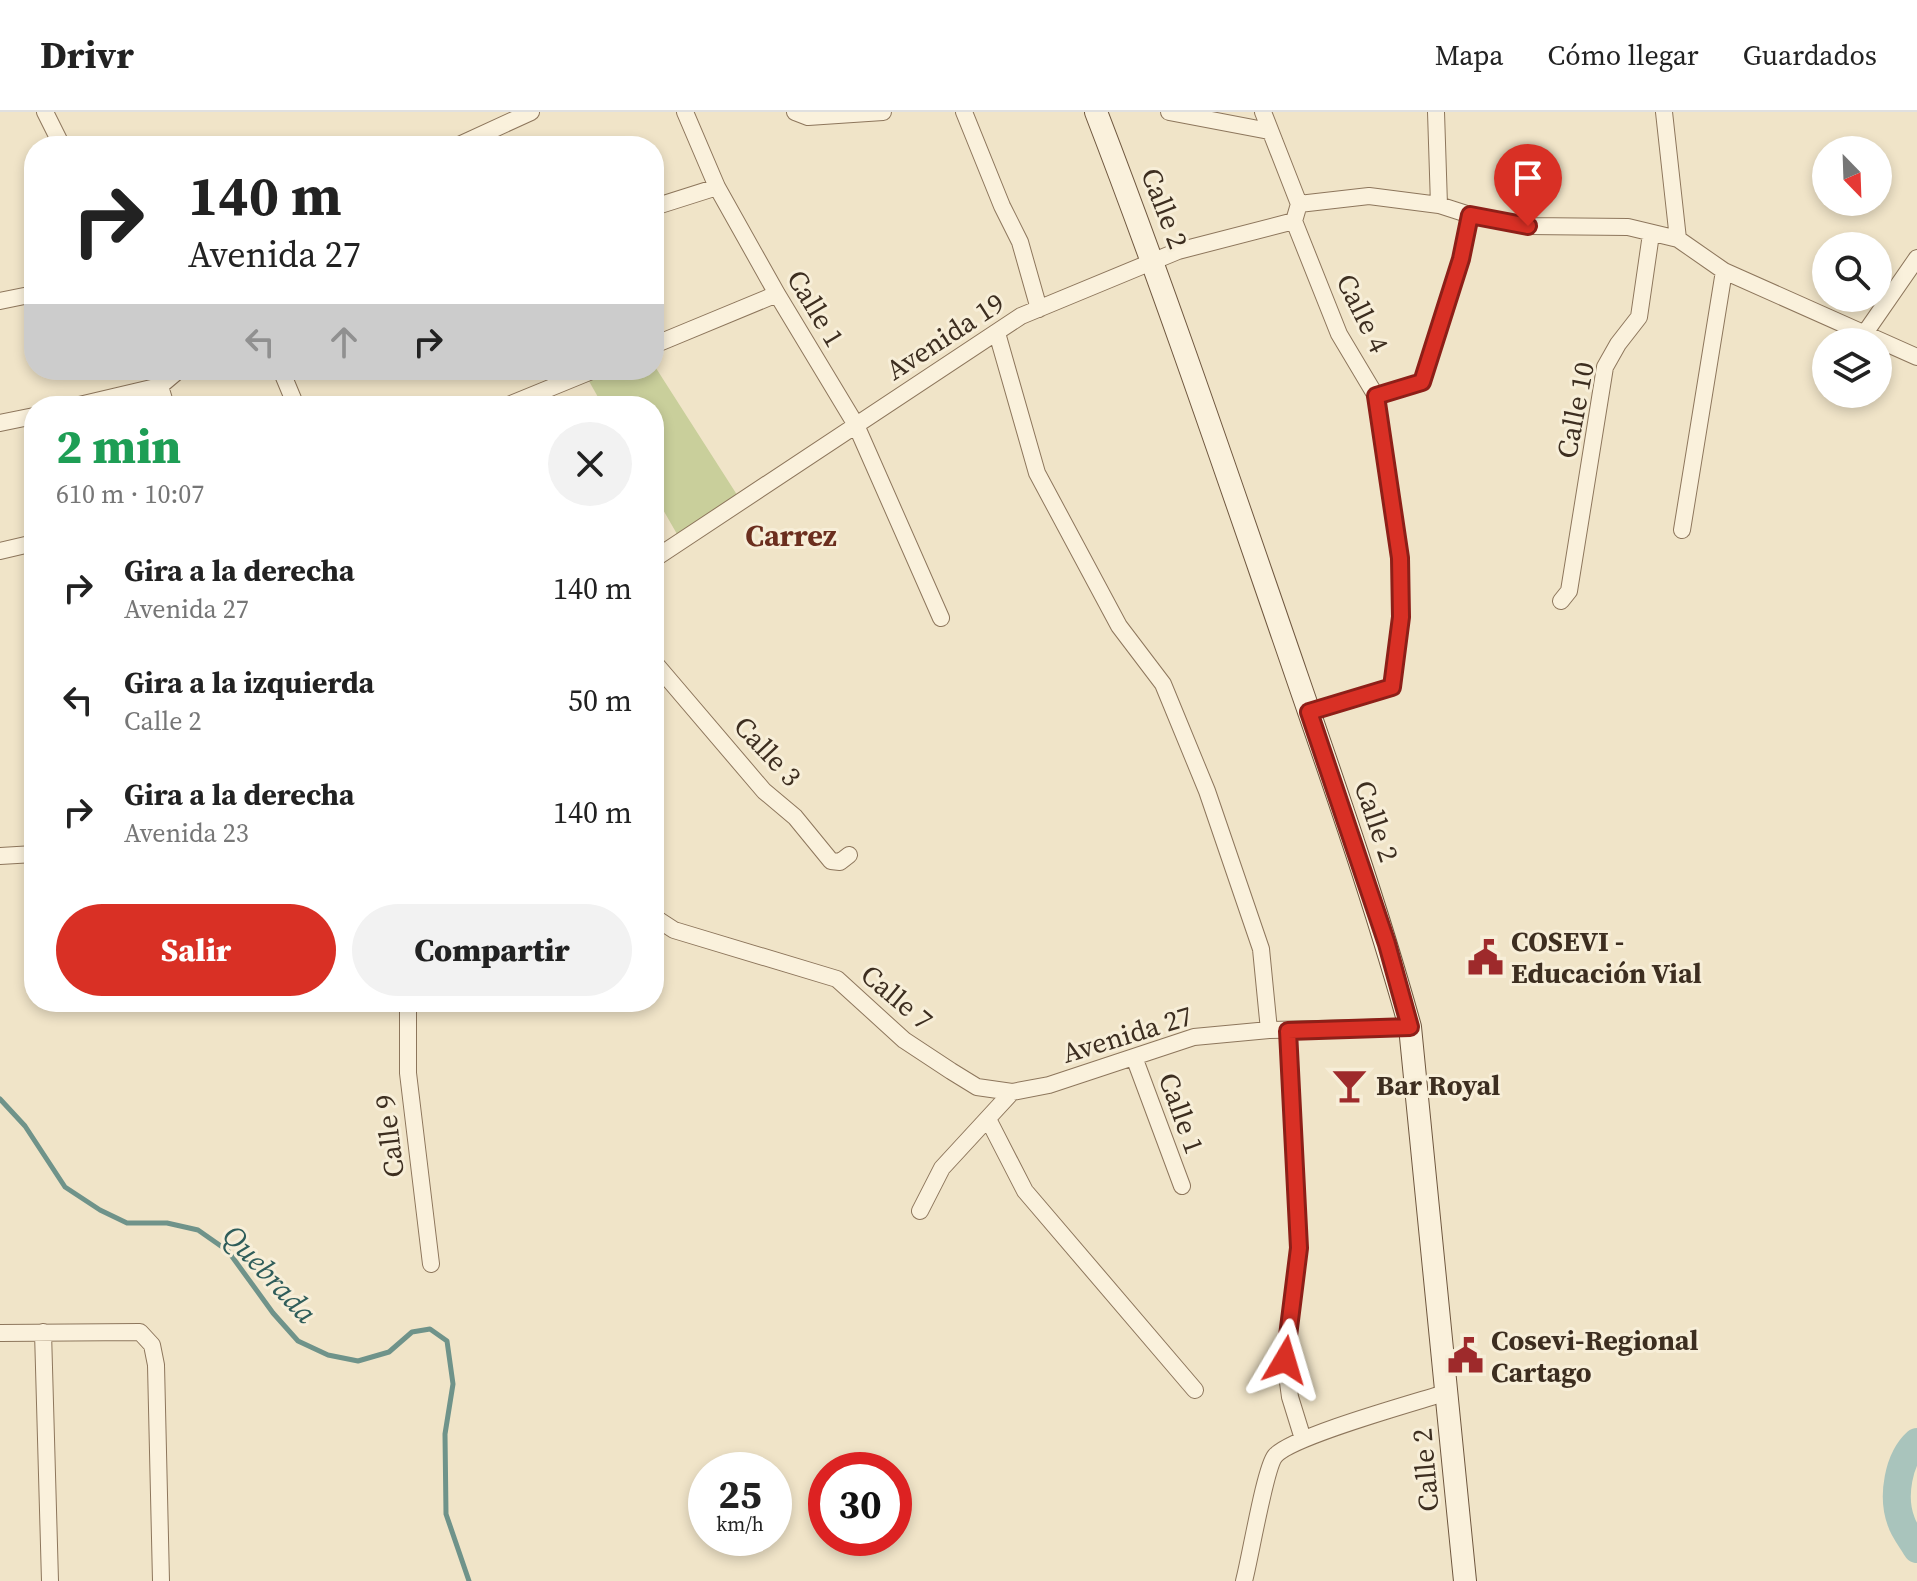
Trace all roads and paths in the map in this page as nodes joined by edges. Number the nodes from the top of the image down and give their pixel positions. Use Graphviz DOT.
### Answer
graph roads {
  1 [pos="45,112"];
  2 [pos="531,112"];
  3 [pos="685,112"];
  4 [pos="795,112"];
  5 [pos="883,112"];
  6 [pos="964,112"];
  7 [pos="1096,112"];
  8 [pos="1169,112"];
  9 [pos="1263,112"];
  10 [pos="1436,112"];
  11 [pos="1664,112"];
  12 [pos="1269,131"];
  13 [pos="57,136"];
  14 [pos="479,136"];
  15 [pos="717,187"];
  16 [pos="664,204"];
  17 [pos="1299,204"];
  18 [pos="1439,205"];
  19 [pos="1470,215"];
  20 [pos="1294,221"];
  21 [pos="1651,234"];
  22 [pos="1678,239"];
  23 [pos="1917,258"];
  24 [pos="1154,262"];
  25 [pos="1724,271"];
  26 [pos="777,294"];
  27 [pos="24,296"];
  28 [pos="0,301"];
  29 [pos="1039,309"];
  30 [pos="1854,328"];
  31 [pos="1868,328"];
  32 [pos="997,333"];
  33 [pos="664,341"];
  34 [pos="1892,345"];
  35 [pos="1917,357"];
  36 [pos="167,380"];
  37 [pos="570,380"];
  38 [pos="160,386"];
  39 [pos="118,396"];
  40 [pos="163,396"];
  41 [pos="530,396"];
  42 [pos="1376,396"];
  43 [pos="24,418"];
  44 [pos="0,423"];
  45 [pos="856,425"];
  46 [pos="1682,530"];
  47 [pos="24,545"];
  48 [pos="0,551"];
  49 [pos="664,552"];
  50 [pos="1561,601"];
  51 [pos="941,618"];
  52 [pos="664,674"];
  53 [pos="1309,712"];
  54 [pos="24,855"];
  55 [pos="849,855"];
  56 [pos="0,856"];
  57 [pos="664,924"];
  58 [pos="408,1012"];
  59 [pos="1410,1027"];
  60 [pos="1269,1030"];
  61 [pos="1288,1031"];
  62 [pos="1134,1057"];
  63 [pos="1012,1092"];
  64 [pos="988,1119"];
  65 [pos="1182,1186"];
  66 [pos="920,1211"];
  67 [pos="431,1264"];
  68 [pos="43,1332"];
  69 [pos="0,1333"];
  70 [pos="1195,1390"];
  71 [pos="1448,1392"];
  72 [pos="1303,1439"];
  73 [pos="50,1581"];
  74 [pos="161,1581"];
  75 [pos="1244,1581"];
  76 [pos="1465,1581"];
  1 -- 13 [label="street"];
  2 -- 14 [label="street"];
  3 -- 15 [label="street, Calle 1"];
  4 -- 5 [label="street"];
  6 -- 29 [label="street"];
  7 -- 24 [label="street, Calle 2"];
  8 -- 12 [label="street"];
  9 -- 12 [label="street"];
  10 -- 18 [label="street"];
  11 -- 22 [label="street"];
  12 -- 17 [label="street"];
  15 -- 16 [label="street"];
  15 -- 26 [label="street, Calle 1"];
  17 -- 18 [label="street"];
  17 -- 20 [label="street"];
  18 -- 19 [label="street"];
  19 -- 21 [label="street"];
  19 -- 42 [label="street"];
  20 -- 24 [label="street, Avenida 19"];
  20 -- 42 [label="street, Calle 4"];
  21 -- 22 [label="street"];
  21 -- 50 [label="street, Calle 10"];
  22 -- 25 [label="street"];
  23 -- 31 [label="street"];
  24 -- 29 [label="street, Avenida 19"];
  24 -- 53 [label="street, Calle 2"];
  25 -- 30 [label="street"];
  25 -- 46 [label="street"];
  26 -- 33 [label="street"];
  26 -- 45 [label="street, Calle 1"];
  27 -- 28 [label="street"];
  29 -- 32 [label="street, Avenida 19"];
  32 -- 45 [label="street, Avenida 19"];
  32 -- 60 [label="street"];
  34 -- 35 [label="street"];
  36 -- 38 [label="street"];
  37 -- 41 [label="street"];
  38 -- 39 [label="street"];
  38 -- 40 [label="street"];
  42 -- 53 [label="street, Calle 4"];
  43 -- 44 [label="street"];
  45 -- 49 [label="street, Avenida 19"];
  45 -- 51 [label="street, Calle 1"];
  47 -- 48 [label="street"];
  52 -- 55 [label="street, Calle 3"];
  53 -- 59 [label="street, Calle 2"];
  54 -- 56 [label="street"];
  57 -- 63 [label="street, Calle 7"];
  58 -- 67 [label="street, Calle 9"];
  59 -- 61 [label="street, Avenida 27"];
  59 -- 71 [label="street, Calle 2"];
  60 -- 61 [label="street, Avenida 27"];
  60 -- 62 [label="street, Avenida 27"];
  61 -- 72 [label="street"];
  62 -- 63 [label="street, Avenida 27"];
  62 -- 65 [label="street, Calle 1"];
  63 -- 64 [label="street"];
  64 -- 66 [label="street"];
  64 -- 70 [label="street"];
  68 -- 69 [label="street"];
  68 -- 73 [label="street"];
  68 -- 74 [label="street"];
  71 -- 72 [label="street"];
  71 -- 76 [label="street, Calle 2"];
  72 -- 75 [label="street"];
}
